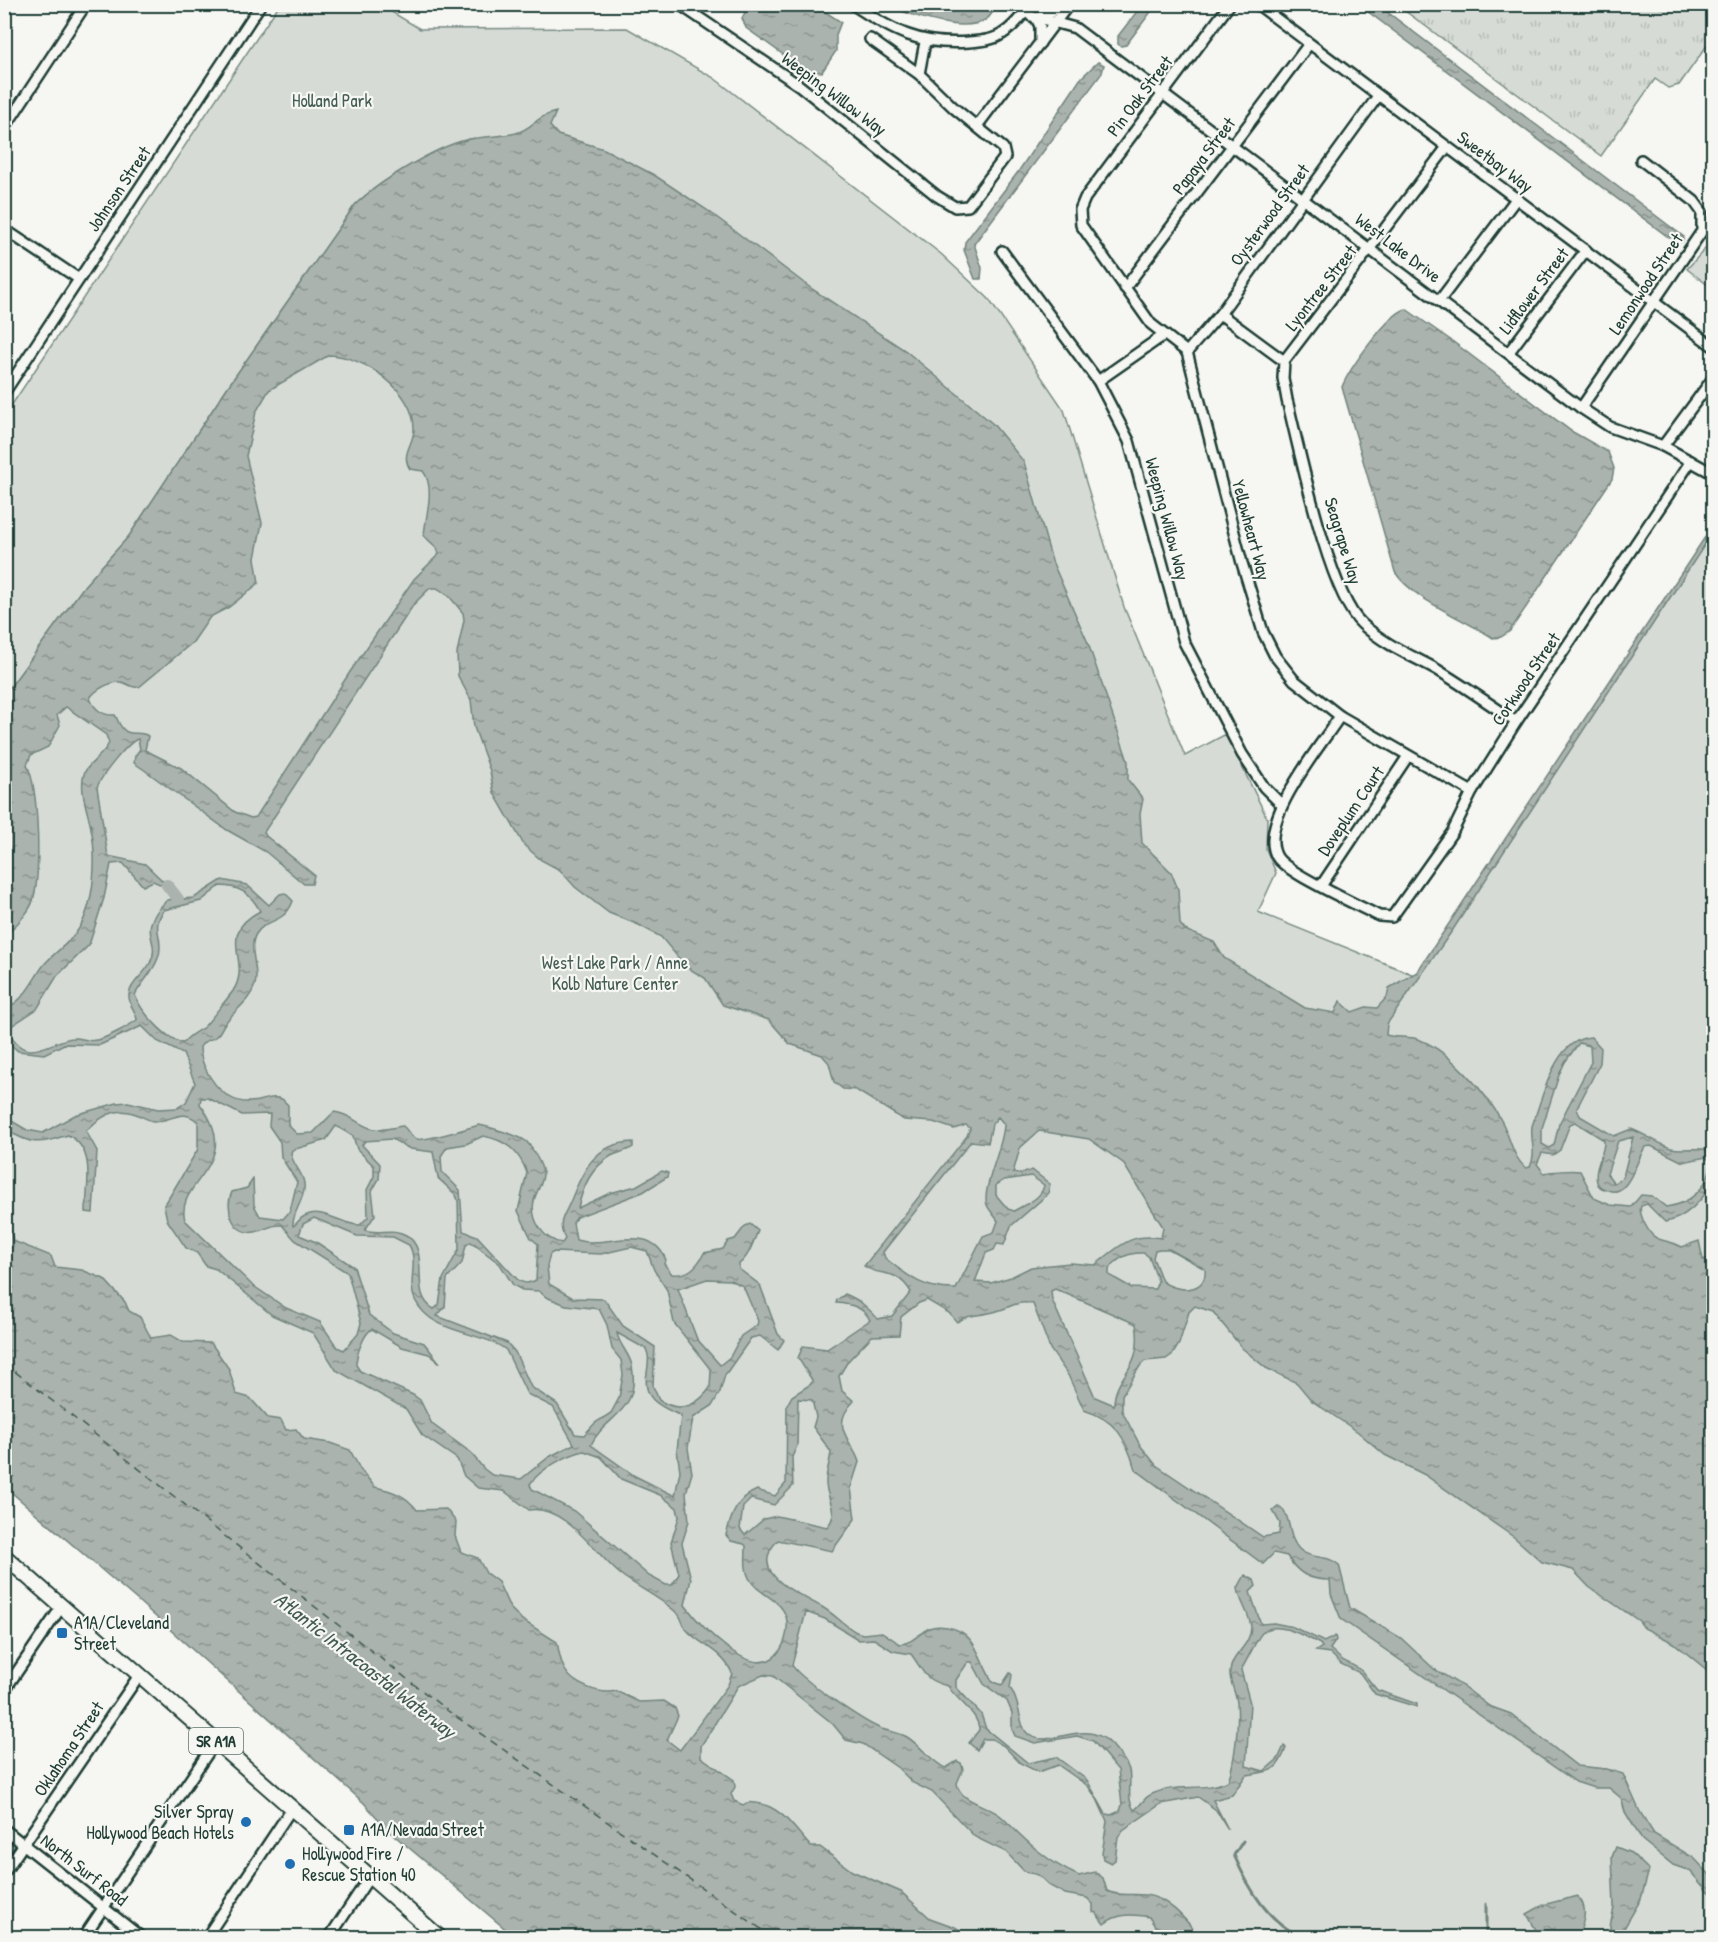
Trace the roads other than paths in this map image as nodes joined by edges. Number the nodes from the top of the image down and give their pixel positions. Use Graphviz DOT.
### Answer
graph roads {
  1 [pos="86,4"];
  2 [pos="261,4"];
  3 [pos="679,4"];
  4 [pos="852,4"];
  5 [pos="1230,4"];
  6 [pos="1257,4"];
  7 [pos="1064,6"];
  8 [pos="1022,8"];
  9 [pos="1036,18"];
  10 [pos="1055,23"];
  11 [pos="1075,28"];
  12 [pos="870,39"];
  13 [pos="925,42"];
  14 [pos="1040,43"];
  15 [pos="1309,44"];
  16 [pos="919,74"];
  17 [pos="1162,93"];
  18 [pos="1378,96"];
  19 [pos="977,126"];
  20 [pos="4,129"];
  21 [pos="1232,146"];
  22 [pos="1447,147"];
  23 [pos="1641,160"];
  24 [pos="1303,198"];
  25 [pos="1516,198"];
  26 [pos="4,229"];
  27 [pos="1372,249"];
  28 [pos="1586,250"];
  29 [pos="1002,251"];
  30 [pos="79,279"];
  31 [pos="1125,288"];
  32 [pos="1440,300"];
  33 [pos="1655,303"];
  34 [pos="1220,314"];
  35 [pos="1164,335"];
  36 [pos="1713,347"];
  37 [pos="1187,352"];
  38 [pos="1509,352"];
  39 [pos="1284,361"];
  40 [pos="1713,377"];
  41 [pos="1098,381"];
  42 [pos="4,393"];
  43 [pos="1581,408"];
  44 [pos="1663,446"];
  45 [pos="1691,461"];
  46 [pos="1713,474"];
  47 [pos="1340,716"];
  48 [pos="1516,722"];
  49 [pos="1408,756"];
  50 [pos="1472,792"];
  51 [pos="1282,805"];
  52 [pos="1321,886"];
  53 [pos="4,1556"];
  54 [pos="62,1606"];
  55 [pos="140,1674"];
  56 [pos="4,1690"];
  57 [pos="216,1741"];
  58 [pos="292,1808"];
  59 [pos="4,1829"];
  60 [pos="24,1844"];
  61 [pos="4,1873"];
  62 [pos="370,1876"];
  63 [pos="104,1907"];
  64 [pos="83,1938"];
  65 [pos="142,1938"];
  66 [pos="206,1938"];
  67 [pos="329,1938"];
  68 [pos="440,1938"];
  1 -- 20 [label="street"];
  2 -- 30 [label="street, Johnson Street"];
  3 -- 19 [label="street, Weeping Willow Way"];
  4 -- 13 [label="street"];
  5 -- 17 [label="street, Pin Oak Street"];
  6 -- 15 [label="street, Sweetbay Way"];
  7 -- 9 [label="street"];
  7 -- 10 [label="street"];
  7 -- 11 [label="street, West Lake Drive"];
  8 -- 9 [label="street, West Lake Drive"];
  8 -- 13 [label="street"];
  9 -- 10 [label="street, West Lake Drive"];
  9 -- 14 [label="street"];
  10 -- 11 [label="street, West Lake Drive"];
  10 -- 14 [label="street"];
  11 -- 17 [label="street, West Lake Drive"];
  12 -- 16 [label="street"];
  13 -- 16 [label="street"];
  14 -- 19 [label="street"];
  15 -- 18 [label="street, Sweetbay Way"];
  15 -- 21 [label="street, Papaya Street"];
  16 -- 19 [label="street"];
  17 -- 21 [label="street, West Lake Drive"];
  17 -- 31 [label="street, Pin Oak Street"];
  18 -- 22 [label="street, Sweetbay Way"];
  18 -- 24 [label="street, Oysterwood Street"];
  21 -- 24 [label="street, West Lake Drive"];
  21 -- 31 [label="street, Papaya Street"];
  22 -- 25 [label="street, Sweetbay Way"];
  22 -- 27 [label="street, Lyontree Street"];
  23 -- 33 [label="street, Lemonwood Street"];
  24 -- 27 [label="street, West Lake Drive"];
  24 -- 34 [label="street, Oysterwood Street"];
  25 -- 28 [label="street, Sweetbay Way"];
  25 -- 32 [label="street"];
  26 -- 30 [label="street"];
  27 -- 32 [label="street, West Lake Drive"];
  27 -- 39 [label="street, Lyontree Street"];
  28 -- 33 [label="street, Sweetbay Way"];
  28 -- 38 [label="street, Lidflower Street"];
  29 -- 41 [label="street, Weeping Willow Way"];
  30 -- 42 [label="street, Johnson Street"];
  31 -- 35 [label="street"];
  32 -- 38 [label="street, West Lake Drive"];
  33 -- 36 [label="street, Sweetbay Way"];
  33 -- 43 [label="street, Lemonwood Street"];
  34 -- 37 [label="street, Oysterwood Street"];
  34 -- 39 [label="street"];
  35 -- 37 [label="street"];
  35 -- 41 [label="street"];
  37 -- 47 [label="street, Yellowheart Way"];
  38 -- 43 [label="street, West Lake Drive"];
  39 -- 48 [label="street, Seagrape Way"];
  40 -- 44 [label="street"];
  41 -- 51 [label="street, Weeping Willow Way"];
  43 -- 44 [label="street, West Lake Drive"];
  44 -- 45 [label="street, West Lake Drive"];
  45 -- 46 [label="street, West Lake Drive"];
  45 -- 48 [label="street, Corkwood Street"];
  47 -- 49 [label="street, Yellowheart Way"];
  47 -- 51 [label="street"];
  48 -- 50 [label="street, Corkwood Street"];
  49 -- 50 [label="street, Yellowheart Way"];
  49 -- 52 [label="street, Doveplum Court"];
  50 -- 52 [label="street, Corkwood Street"];
  51 -- 52 [label="street"];
  53 -- 54 [label="main road, SR A1A"];
  54 -- 55 [label="main road, SR A1A"];
  54 -- 56 [label="street"];
  55 -- 57 [label="main road, SR A1A"];
  55 -- 60 [label="street, Oklahoma Street"];
  57 -- 58 [label="main road, SR A1A"];
  57 -- 63 [label="street"];
  58 -- 62 [label="main road, SR A1A"];
  58 -- 66 [label="street"];
  59 -- 60 [label="street, North Surf Road"];
  60 -- 61 [label="street, Oklahoma Street"];
  60 -- 63 [label="street, North Surf Road"];
  62 -- 67 [label="street"];
  62 -- 68 [label="main road, SR A1A"];
  63 -- 64 [label="street"];
  63 -- 65 [label="street, North Surf Road"];
}
